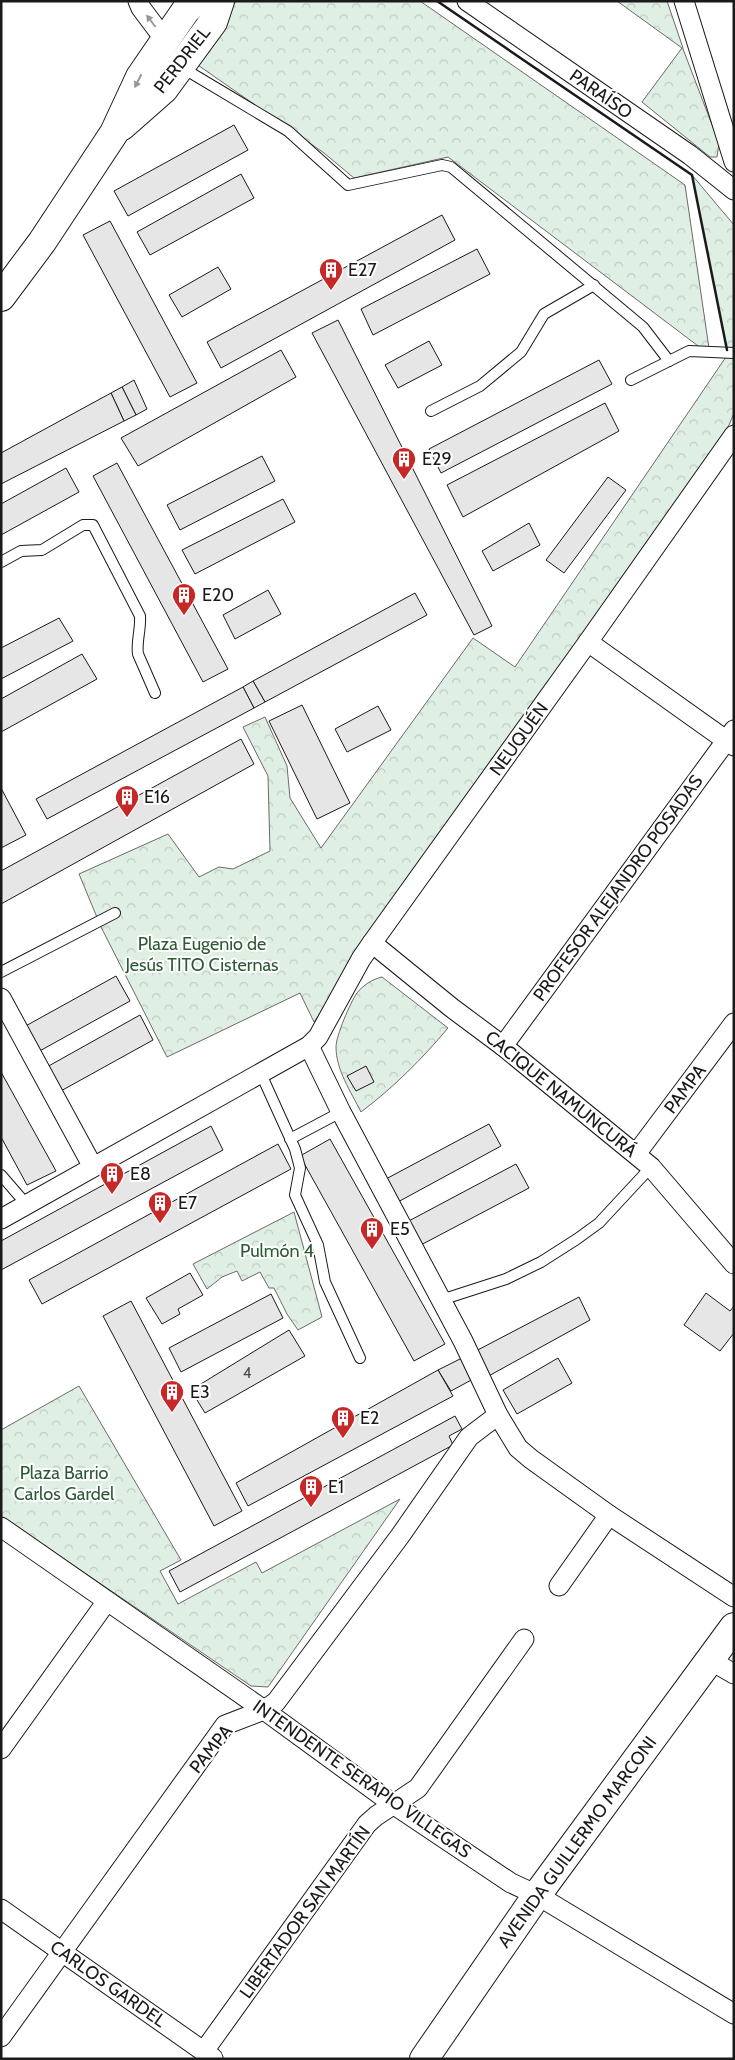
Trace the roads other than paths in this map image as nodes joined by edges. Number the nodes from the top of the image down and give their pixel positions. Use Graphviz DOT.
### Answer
graph roads {
  1 [pos="138,1"];
  2 [pos="196,1"];
  3 [pos="220,1"];
  4 [pos="467,1"];
  5 [pos="684,1"];
  6 [pos="165,40"];
  7 [pos="180,66"];
  8 [pos="114,133"];
  9 [pos="734,162"];
  10 [pos="734,190"];
  11 [pos="594,285"];
  12 [pos="1,297"];
  13 [pos="734,353"];
  14 [pos="668,361"];
  15 [pos="631,380"];
  16 [pos="431,412"];
  17 [pos="734,435"];
  18 [pos="1,562"];
  19 [pos="588,642"];
  20 [pos="155,693"];
  21 [pos="731,739"];
  22 [pos="115,913"];
  23 [pos="372,943"];
  24 [pos="1,972"];
  25 [pos="1,998"];
  26 [pos="734,1023"];
  27 [pos="309,1046"];
  28 [pos="503,1046"];
  29 [pos="261,1074"];
  30 [pos="341,1112"];
  31 [pos="290,1139"];
  32 [pos="636,1154"];
  33 [pos="93,1167"];
  34 [pos="651,1168"];
  35 [pos="1,1175"];
  36 [pos="27,1205"];
  37 [pos="1,1219"];
  38 [pos="734,1264"];
  39 [pos="441,1300"];
  40 [pos="360,1358"];
  41 [pos="498,1415"];
  42 [pos="608,1515"];
  43 [pos="1,1527"];
  44 [pos="559,1586"];
  45 [pos="734,1597"];
  46 [pos="107,1601"];
  47 [pos="734,1627"];
  48 [pos="524,1639"];
  49 [pos="710,1660"];
  50 [pos="734,1674"];
  51 [pos="264,1710"];
  52 [pos="1,1749"];
  53 [pos="393,1804"];
  54 [pos="537,1895"];
  55 [pos="1,1909"];
  56 [pos="62,1951"];
  57 [pos="734,2014"];
  58 [pos="1,2037"];
  59 [pos="209,2055"];
  60 [pos="424,2059"];
  6 -- 1 [label="street, one-way"];
  2 -- 6 [label="main road"];
  3 -- 7 [label="main road, PERDRIEL"];
  4 -- 10 [label="street, PARAÍSO"];
  5 -- 9 [label="street"];
  6 -- 8 [label="main road, one-way"];
  7 -- 8 [label="main road, PERDRIEL"];
  7 -- 11 [label="lane"];
  8 -- 12 [label="main road"];
  11 -- 14 [label="lane"];
  11 -- 16 [label="lane"];
  13 -- 14 [label="lane"];
  14 -- 15 [label="lane"];
  17 -- 19 [label="street, NEUQUÉN"];
  18 -- 20 [label="lane"];
  19 -- 21 [label="street"];
  19 -- 23 [label="street, NEUQUÉN"];
  21 -- 28 [label="street, PROFESOR ALEJANDRO POSADAS"];
  22 -- 24 [label="lane"];
  23 -- 27 [label="street, NEUQUÉN"];
  23 -- 28 [label="street, CACIQUE NAMUNCURÁ"];
  25 -- 33 [label="street"];
  26 -- 32 [label="street, PAMPA"];
  27 -- 29 [label="street"];
  27 -- 30 [label="street"];
  28 -- 32 [label="street, CACIQUE NAMUNCURÁ"];
  29 -- 31 [label="lane"];
  29 -- 33 [label="street"];
  30 -- 31 [label="lane"];
  30 -- 39 [label="street"];
  31 -- 40 [label="lane"];
  32 -- 34 [label="street, CACIQUE NAMUNCURÁ"];
  33 -- 36 [label="street"];
  34 -- 38 [label="street, CACIQUE NAMUNCURÁ"];
  34 -- 39 [label="lane"];
  35 -- 36 [label="lane"];
  36 -- 37 [label="street"];
  39 -- 41 [label="street"];
  41 -- 42 [label="street"];
  41 -- 51 [label="street, PAMPA"];
  42 -- 44 [label="street"];
  42 -- 45 [label="street"];
  43 -- 46 [label="street, INTENDENTE SERAPIO VILLEGAS"];
  46 -- 51 [label="street, INTENDENTE SERAPIO VILLEGAS"];
  46 -- 52 [label="street"];
  47 -- 49 [label="main road, AVENIDA GUILLERMO MARCONI"];
  48 -- 53 [label="street, LIBERTADOR SAN MARTÍN"];
  49 -- 50 [label="street"];
  49 -- 54 [label="main road, AVENIDA GUILLERMO MARCONI"];
  51 -- 53 [label="street, INTENDENTE SERAPIO VILLEGAS"];
  51 -- 56 [label="street, PAMPA"];
  53 -- 54 [label="street, INTENDENTE SERAPIO VILLEGAS"];
  53 -- 59 [label="street, LIBERTADOR SAN MARTÍN"];
  54 -- 57 [label="street, INTENDENTE SERAPIO VILLEGAS"];
  54 -- 60 [label="main road, AVENIDA GUILLERMO MARCONI"];
  55 -- 56 [label="street, CARLOS GARDEL"];
  56 -- 58 [label="street, PAMPA"];
  56 -- 59 [label="street, CARLOS GARDEL"];
}
